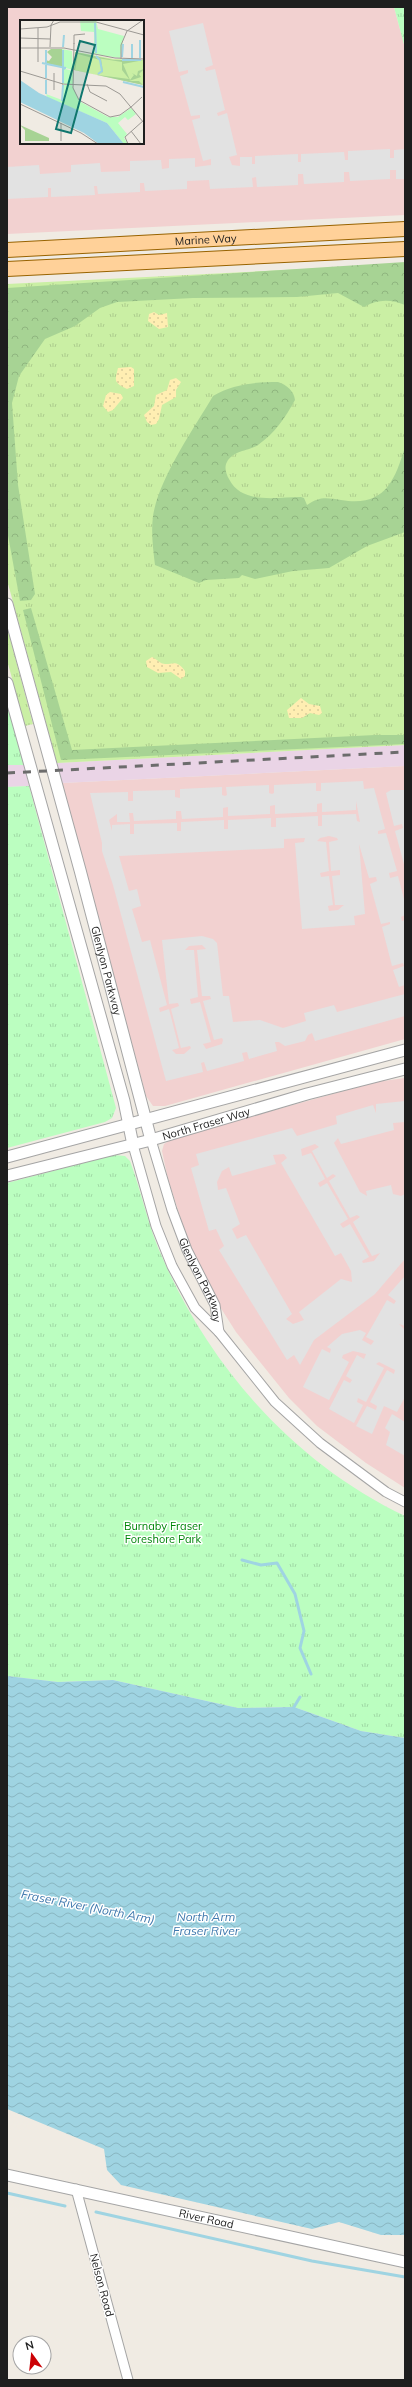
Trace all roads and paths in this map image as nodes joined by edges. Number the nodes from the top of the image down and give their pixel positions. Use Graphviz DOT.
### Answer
graph roads {
  1 [pos="405,229"];
  2 [pos="405,249"];
  3 [pos="7,250"];
  4 [pos="7,269"];
  5 [pos="7,604"];
  6 [pos="7,683"];
  7 [pos="405,1050"];
  8 [pos="405,1069"];
  9 [pos="383,1076"];
  10 [pos="405,1076"];
  11 [pos="145,1119"];
  12 [pos="129,1123"];
  13 [pos="151,1140"];
  14 [pos="133,1144"];
  15 [pos="7,1157"];
  16 [pos="7,1176"];
  17 [pos="219,1332"];
  18 [pos="405,1502"];
  19 [pos="7,2175"];
  20 [pos="76,2189"];
  21 [pos="405,2262"];
  22 [pos="128,2380"];
  1 -- 3 [label="main road, Marine Way"];
  2 -- 4 [label="main road, Marine Way"];
  5 -- 11 [label="street, Glenlyon Parkway"];
  6 -- 12 [label="street, Glenlyon Parkway"];
  7 -- 11 [label="street, North Fraser Way"];
  8 -- 9 [label="street, North Fraser Way"];
  9 -- 10 [label="street"];
  9 -- 13 [label="street, North Fraser Way"];
  11 -- 12 [label="street, North Fraser Way"];
  11 -- 13 [label="street, Glenlyon Parkway"];
  12 -- 14 [label="street, Glenlyon Parkway"];
  12 -- 15 [label="street, North Fraser Way"];
  13 -- 14 [label="street, North Fraser Way"];
  13 -- 17 [label="street, Glenlyon Parkway"];
  14 -- 16 [label="street, North Fraser Way"];
  14 -- 17 [label="street, Glenlyon Parkway"];
  17 -- 18 [label="street, Glenlyon Parkway"];
  19 -- 20 [label="street, River Road"];
  20 -- 21 [label="street, River Road"];
  20 -- 22 [label="street, Nelson Road"];
}
